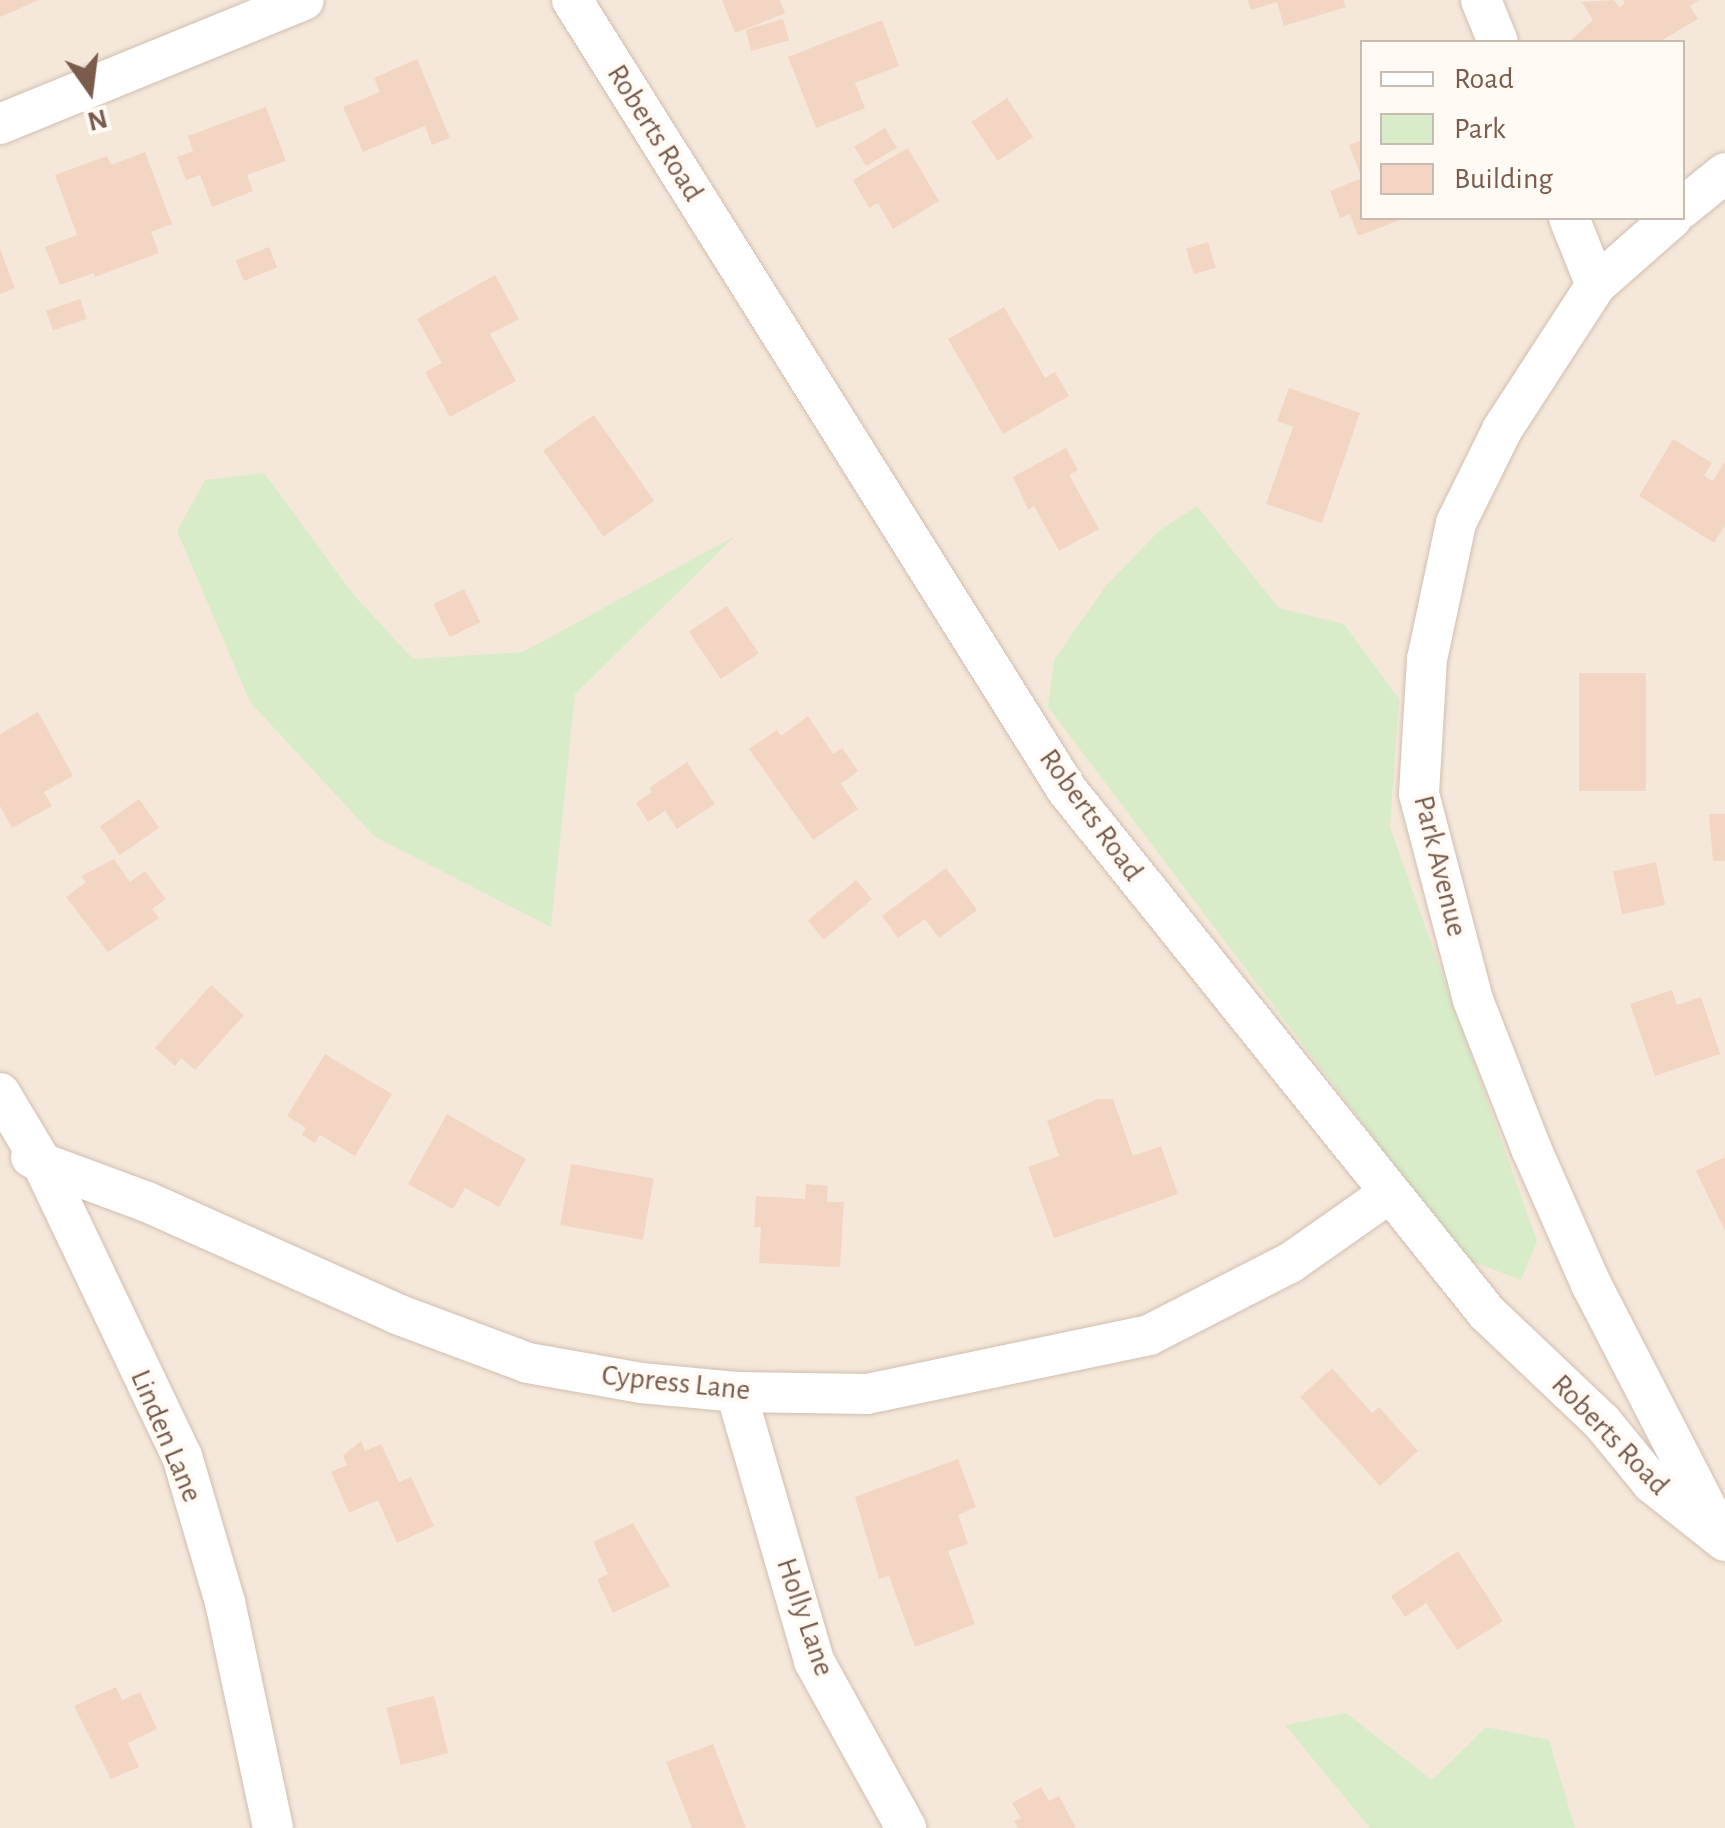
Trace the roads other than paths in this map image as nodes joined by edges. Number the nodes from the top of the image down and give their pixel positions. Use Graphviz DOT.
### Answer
graph roads {
  1 [pos="304,0"];
  2 [pos="572,0"];
  3 [pos="1481,0"];
  4 [pos="1497,40"];
  5 [pos="0,124"];
  6 [pos="1725,173"];
  7 [pos="1685,206"];
  8 [pos="1570,220"];
  9 [pos="1670,220"];
  10 [pos="1596,285"];
  11 [pos="0,1092"];
  12 [pos="0,1142"];
  13 [pos="42,1163"];
  14 [pos="1388,1194"];
  15 [pos="736,1392"];
  16 [pos="1722,1538"];
  17 [pos="273,1828"];
  18 [pos="906,1828"];
  1 -- 5 [label="street"];
  2 -- 14 [label="street, Roberts Road"];
  3 -- 4 [label="street"];
  6 -- 7 [label="street"];
  8 -- 10 [label="street"];
  9 -- 10 [label="street, Park Avenue"];
  10 -- 16 [label="street, Park Avenue"];
  11 -- 13 [label="street"];
  12 -- 13 [label="street"];
  13 -- 15 [label="street, Cypress Lane"];
  13 -- 17 [label="street, Linden Lane"];
  14 -- 15 [label="street, Cypress Lane"];
  14 -- 16 [label="street, Roberts Road"];
  15 -- 18 [label="street, Holly Lane"];
}
